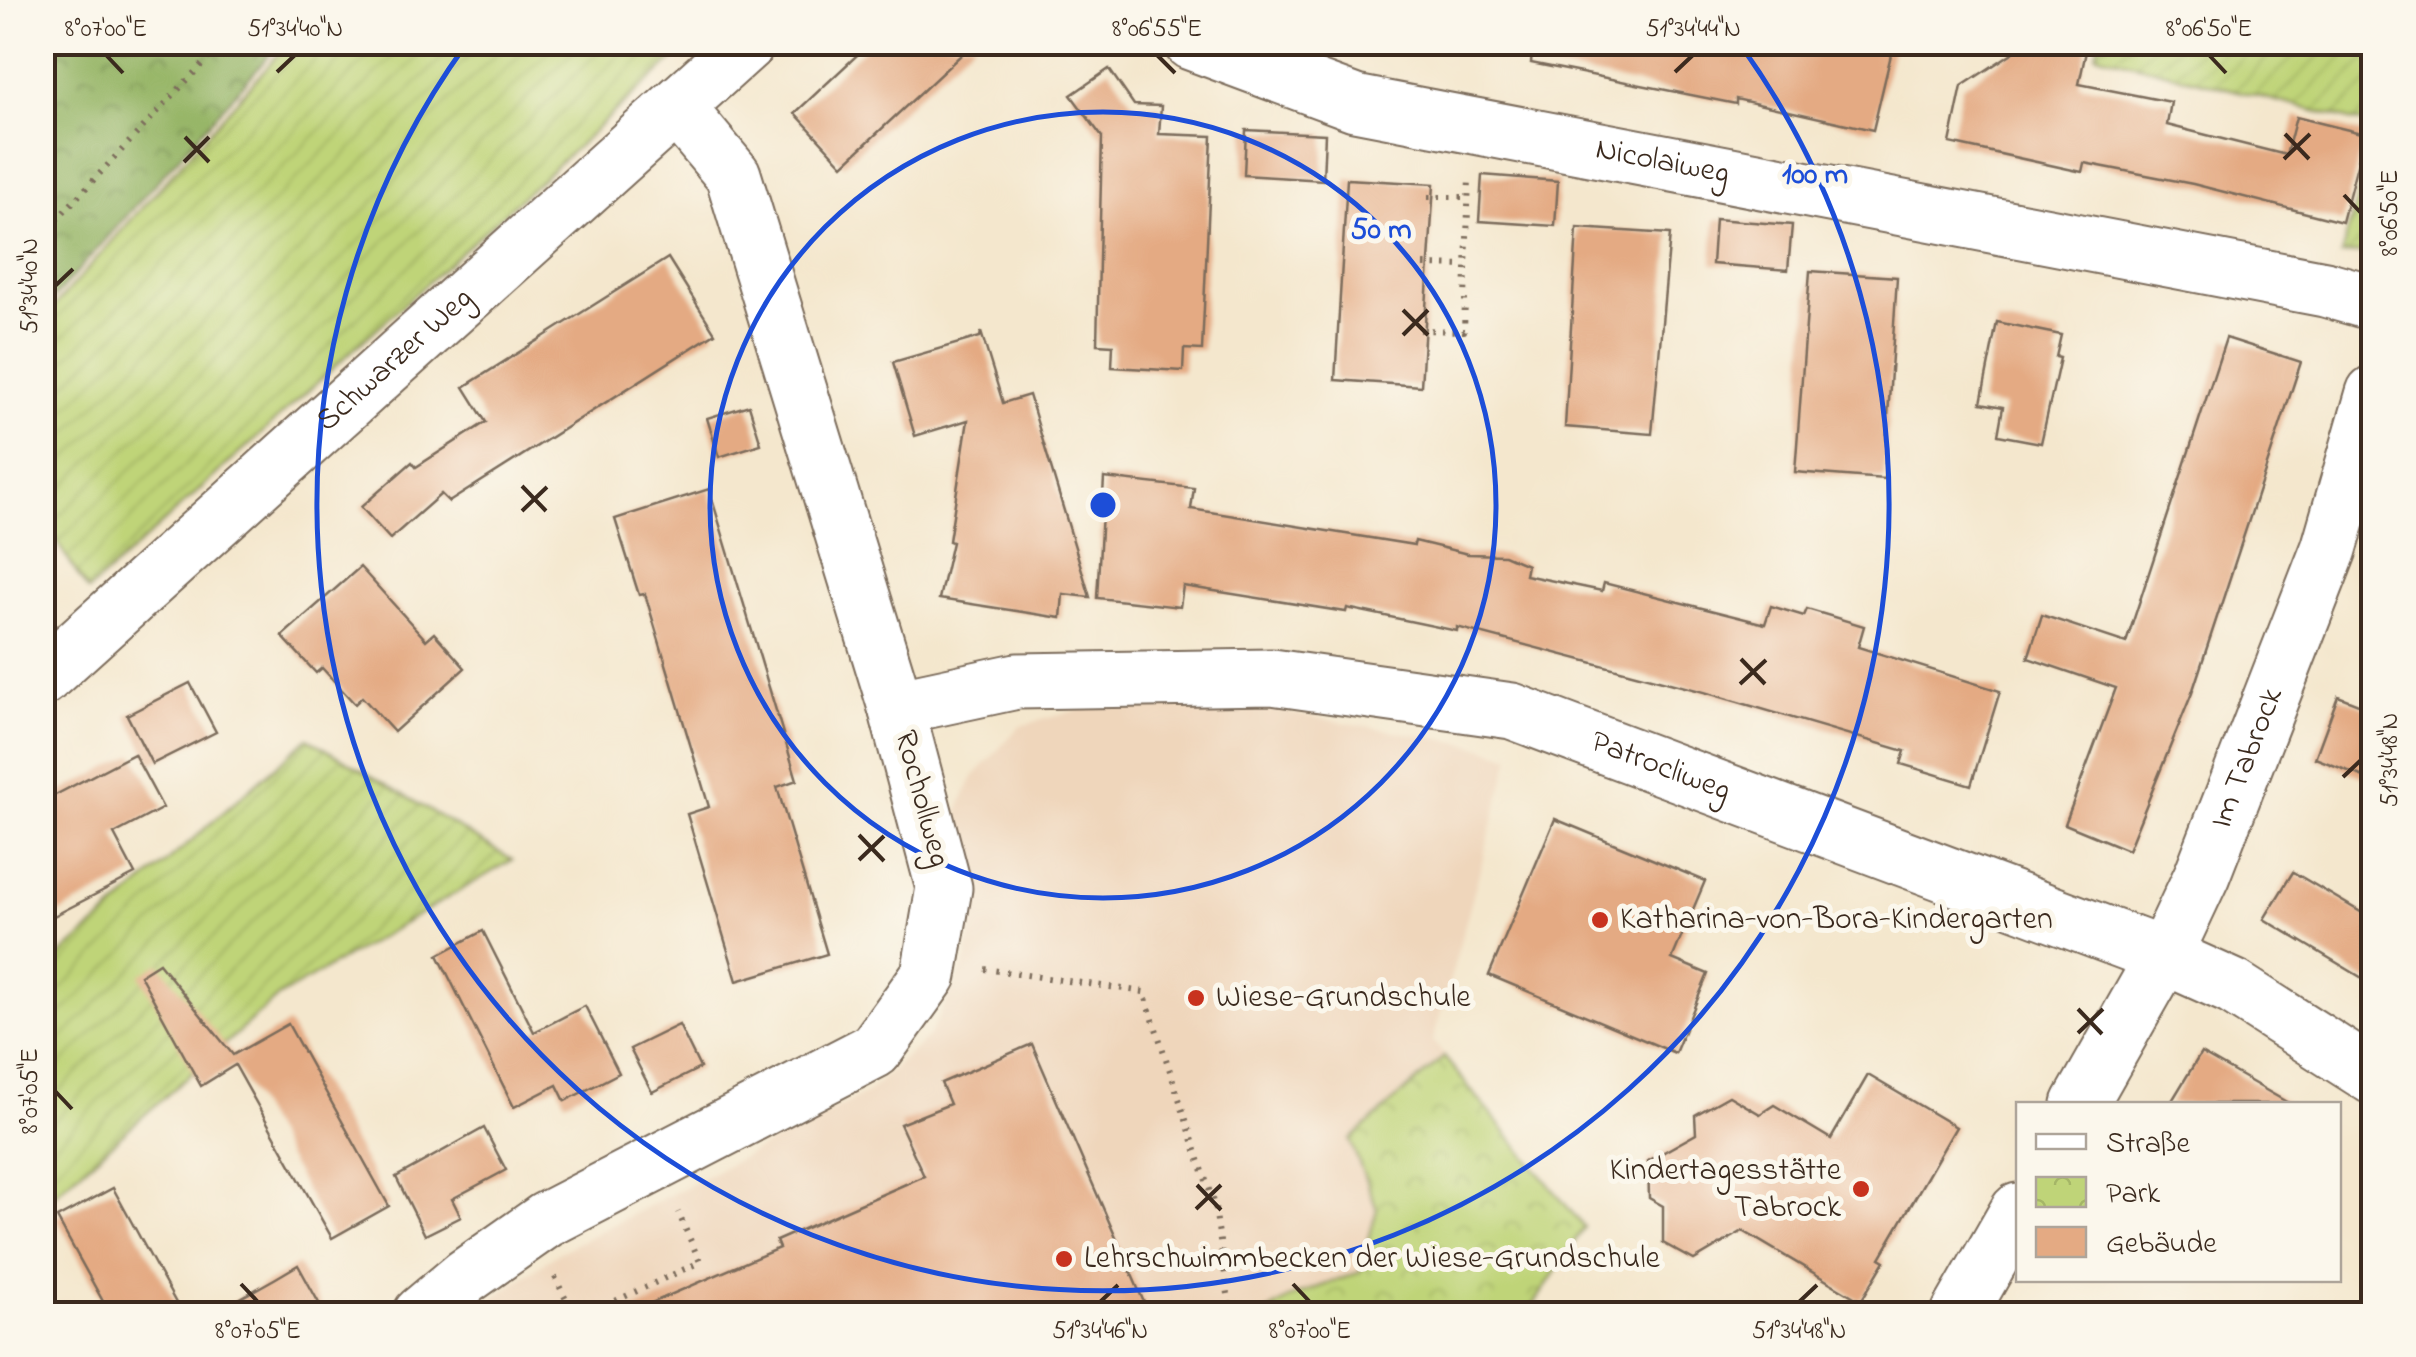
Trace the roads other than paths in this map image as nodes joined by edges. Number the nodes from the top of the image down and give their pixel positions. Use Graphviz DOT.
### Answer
graph roads {
  1 [pos="748,42"];
  2 [pos="1191,42"];
  3 [pos="677,108"];
  4 [pos="2374,304"];
  5 [pos="2374,393"];
  6 [pos="42,678"];
  7 [pos="896,707"];
  8 [pos="2164,956"];
  9 [pos="2374,1077"];
  10 [pos="2081,1102"];
  11 [pos="2016,1214"];
  12 [pos="421,1314"];
  13 [pos="1959,1314"];
  1 -- 3 [label="street, Schwarzer Weg"];
  2 -- 4 [label="street, Nicolaiweg"];
  3 -- 6 [label="street, Schwarzer Weg"];
  3 -- 7 [label="street, Rochollweg"];
  5 -- 8 [label="street, Im Tabrock"];
  7 -- 8 [label="street, Patrocliweg"];
  7 -- 12 [label="street, Rochollweg"];
  8 -- 9 [label="street, Patrocliweg"];
  8 -- 10 [label="street, Im Tabrock"];
  11 -- 13 [label="street"];
}
